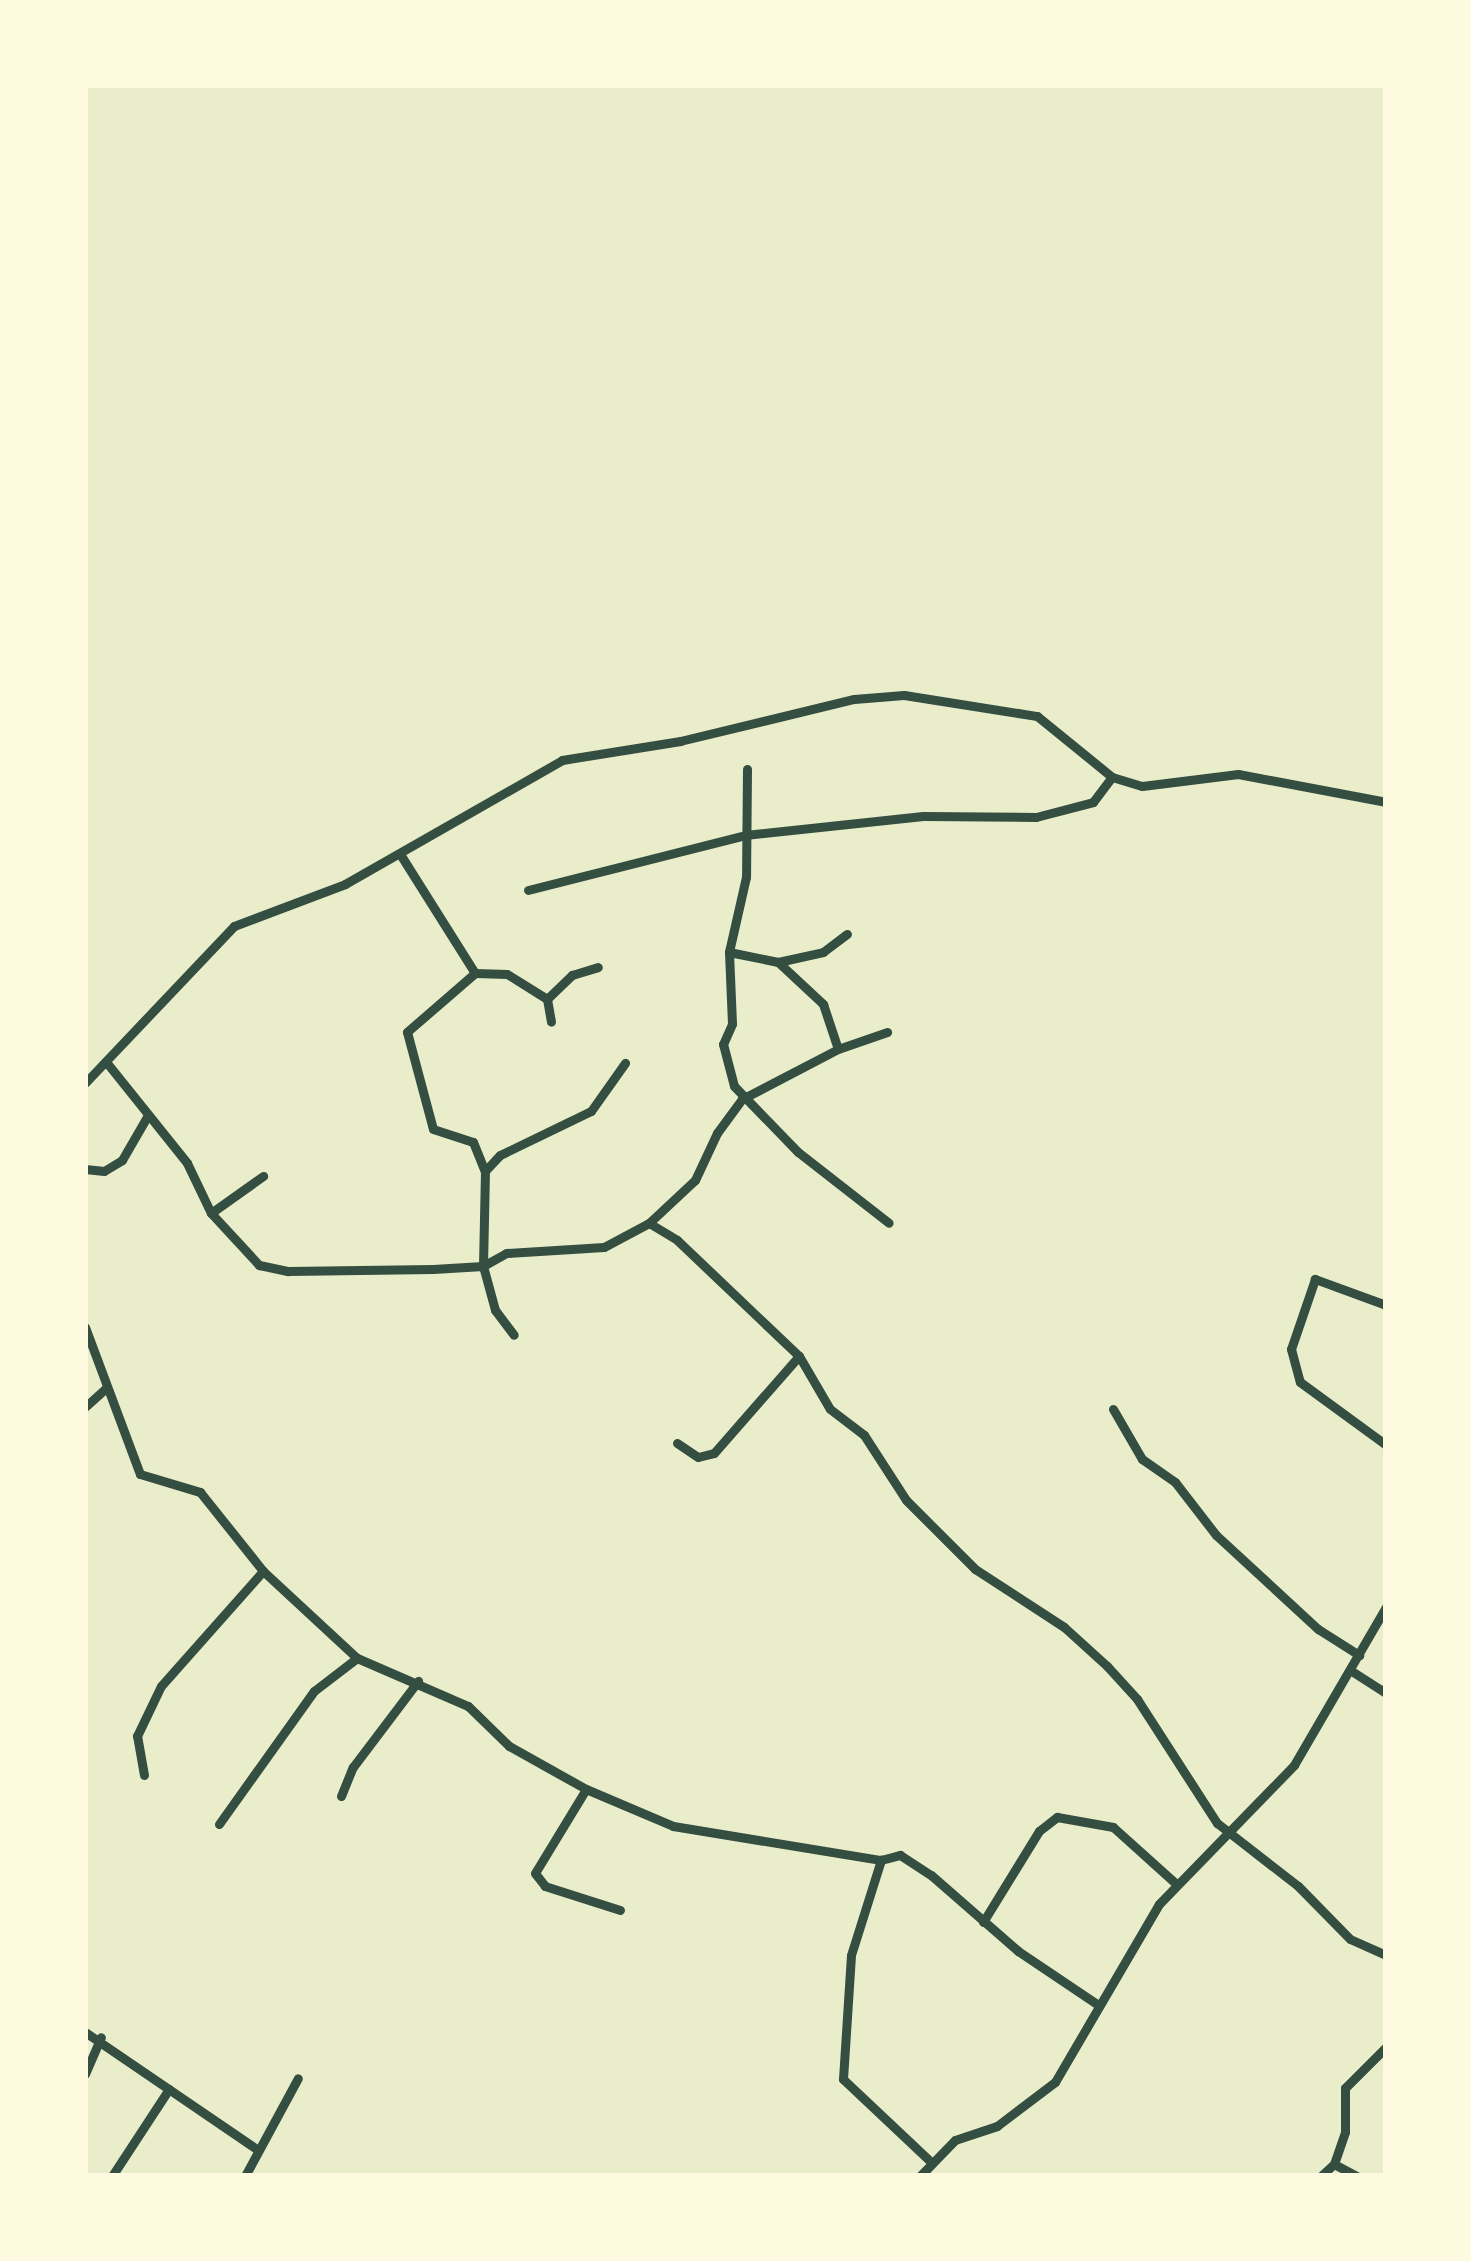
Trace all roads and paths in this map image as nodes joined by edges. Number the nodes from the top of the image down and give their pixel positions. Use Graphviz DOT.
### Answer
graph roads {
  1 [pos="747,769"];
  2 [pos="1112,777"];
  3 [pos="1386,802"];
  4 [pos="746,835"];
  5 [pos="400,854"];
  6 [pos="528,890"];
  7 [pos="847,934"];
  8 [pos="729,952"];
  9 [pos="778,962"];
  10 [pos="598,966"];
  11 [pos="475,973"];
  12 [pos="547,999"];
  13 [pos="551,1022"];
  14 [pos="887,1032"];
  15 [pos="838,1049"];
  16 [pos="107,1063"];
  17 [pos="625,1064"];
  18 [pos="85,1083"];
  19 [pos="742,1100"];
  20 [pos="148,1115"];
  21 [pos="85,1169"];
  22 [pos="485,1172"];
  23 [pos="263,1176"];
  24 [pos="211,1213"];
  25 [pos="649,1223"];
  26 [pos="889,1224"];
  27 [pos="483,1266"];
  28 [pos="1386,1304"];
  29 [pos="85,1327"];
  30 [pos="514,1335"];
  31 [pos="799,1356"];
  32 [pos="106,1389"];
  33 [pos="85,1407"];
  34 [pos="1113,1409"];
  35 [pos="677,1444"];
  36 [pos="1386,1445"];
  37 [pos="263,1571"];
  38 [pos="1386,1607"];
  39 [pos="1358,1655"];
  40 [pos="357,1658"];
  41 [pos="1350,1670"];
  42 [pos="418,1680"];
  43 [pos="1386,1694"];
  44 [pos="144,1775"];
  45 [pos="586,1788"];
  46 [pos="340,1796"];
  47 [pos="218,1824"];
  48 [pos="1229,1834"];
  49 [pos="881,1860"];
  50 [pos="1174,1882"];
  51 [pos="620,1910"];
  52 [pos="983,1922"];
  53 [pos="1386,1955"];
  54 [pos="1097,2004"];
  55 [pos="85,2032"];
  56 [pos="101,2038"];
  57 [pos="1386,2047"];
  58 [pos="85,2074"];
  59 [pos="298,2078"];
  60 [pos="169,2089"];
  61 [pos="258,2150"];
  62 [pos="932,2162"];
  63 [pos="1334,2164"];
  64 [pos="112,2176"];
  65 [pos="245,2176"];
  66 [pos="920,2176"];
  67 [pos="1321,2176"];
  68 [pos="1357,2176"];
  1 -- 4 [label="street"];
  2 -- 3 [label="street"];
  2 -- 4 [label="street"];
  2 -- 5 [label="street"];
  4 -- 6 [label="street"];
  4 -- 8 [label="street"];
  5 -- 11 [label="street"];
  5 -- 16 [label="street"];
  7 -- 9 [label="street"];
  8 -- 9 [label="street"];
  8 -- 19 [label="street"];
  9 -- 15 [label="street"];
  10 -- 12 [label="street"];
  11 -- 12 [label="street"];
  11 -- 22 [label="street"];
  12 -- 13 [label="street"];
  14 -- 15 [label="street"];
  15 -- 19 [label="street"];
  16 -- 18 [label="street"];
  16 -- 20 [label="street"];
  17 -- 22 [label="street"];
  19 -- 25 [label="street"];
  19 -- 26 [label="street"];
  20 -- 21 [label="street"];
  20 -- 24 [label="street"];
  22 -- 27 [label="street"];
  23 -- 24 [label="street"];
  24 -- 27 [label="street"];
  25 -- 27 [label="street"];
  25 -- 31 [label="street"];
  27 -- 30 [label="street"];
  28 -- 36 [label="street"];
  29 -- 32 [label="street"];
  31 -- 35 [label="street"];
  31 -- 48 [label="street"];
  32 -- 33 [label="street"];
  32 -- 37 [label="street"];
  34 -- 39 [label="street"];
  37 -- 40 [label="street"];
  37 -- 44 [label="street"];
  38 -- 39 [label="street"];
  39 -- 41 [label="street"];
  40 -- 42 [label="street"];
  40 -- 47 [label="street"];
  41 -- 43 [label="street"];
  41 -- 48 [label="street"];
  42 -- 45 [label="street"];
  42 -- 46 [label="street"];
  45 -- 49 [label="street"];
  45 -- 51 [label="street"];
  48 -- 50 [label="street"];
  48 -- 53 [label="street"];
  49 -- 52 [label="street"];
  49 -- 62 [label="street"];
  50 -- 52 [label="street"];
  50 -- 54 [label="street"];
  52 -- 54 [label="street"];
  54 -- 62 [label="street"];
  55 -- 56 [label="street"];
  56 -- 58 [label="street"];
  56 -- 60 [label="street"];
  57 -- 63 [label="street"];
  59 -- 61 [label="street"];
  60 -- 61 [label="street"];
  60 -- 64 [label="street"];
  61 -- 65 [label="street"];
  62 -- 66 [label="street"];
  63 -- 67 [label="street"];
  63 -- 68 [label="street"];
}
